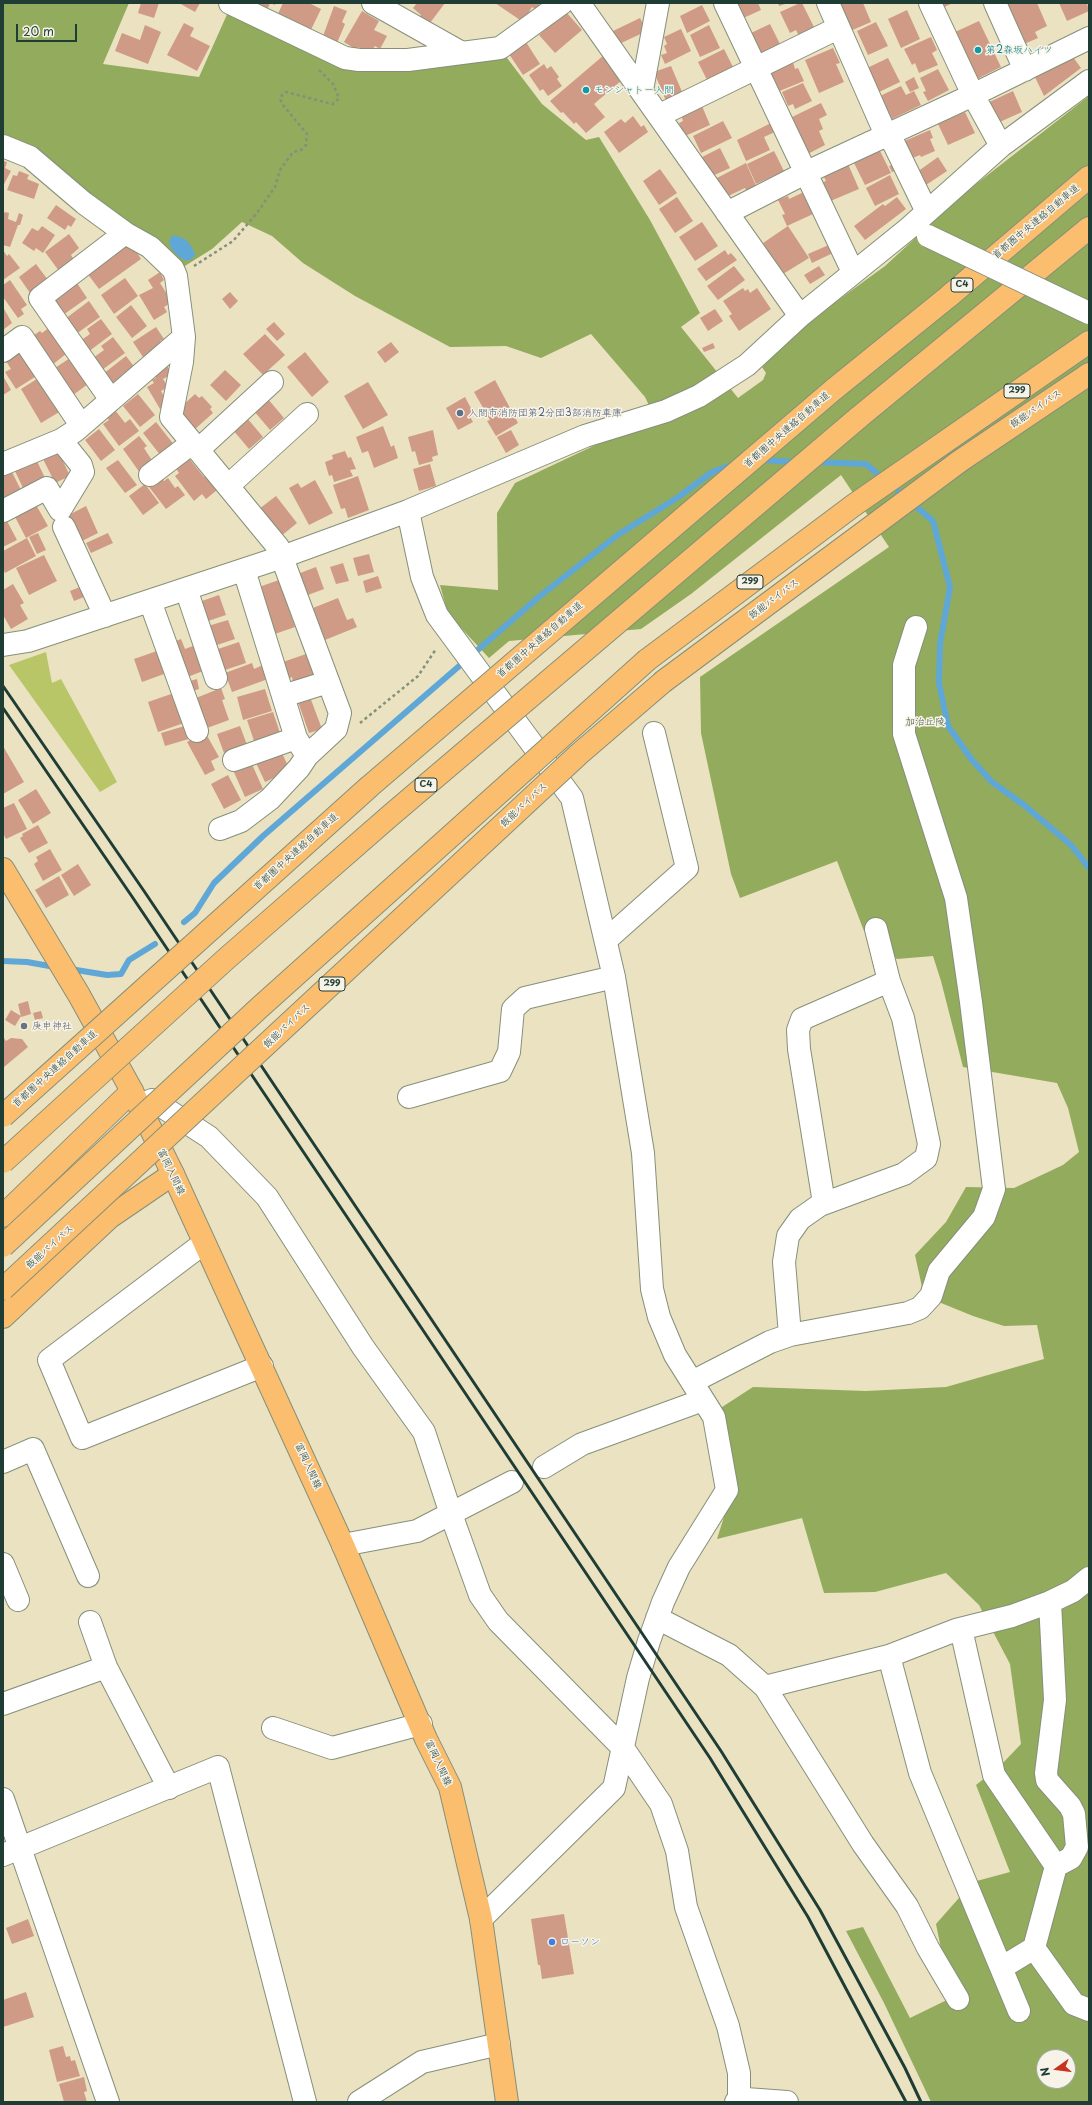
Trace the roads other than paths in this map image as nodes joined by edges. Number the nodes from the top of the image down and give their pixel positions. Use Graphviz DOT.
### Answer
graph roads {
  1 [pos="230,3"];
  2 [pos="373,3"];
  3 [pos="562,3"];
  4 [pos="579,3"];
  5 [pos="658,3"];
  6 [pos="725,3"];
  7 [pos="828,3"];
  8 [pos="930,3"];
  9 [pos="995,3"];
  10 [pos="838,28"];
  11 [pos="1089,38"];
  12 [pos="462,53"];
  13 [pos="755,69"];
  14 [pos="1024,70"];
  15 [pos="1089,81"];
  16 [pos="642,90"];
  17 [pos="973,95"];
  18 [pos="660,115"];
  19 [pos="886,135"];
  20 [pos="3,146"];
  21 [pos="1001,146"];
  22 [pos="805,173"];
  23 [pos="1089,177"];
  24 [pos="927,212"];
  25 [pos="727,213"];
  26 [pos="1089,228"];
  27 [pos="919,232"];
  28 [pos="125,233"];
  29 [pos="853,272"];
  30 [pos="1089,313"];
  31 [pos="800,316"];
  32 [pos="184,337"];
  33 [pos="1089,342"];
  34 [pos="3,351"];
  35 [pos="1089,374"];
  36 [pos="272,382"];
  37 [pos="111,400"];
  38 [pos="306,414"];
  39 [pos="81,425"];
  40 [pos="61,440"];
  41 [pos="195,446"];
  42 [pos="3,464"];
  43 [pos="150,475"];
  44 [pos="228,486"];
  45 [pos="3,511"];
  46 [pos="408,511"];
  47 [pos="64,527"];
  48 [pos="282,557"];
  49 [pos="244,570"];
  50 [pos="186,589"];
  51 [pos="150,601"];
  52 [pos="105,616"];
  53 [pos="916,627"];
  54 [pos="3,645"];
  55 [pos="216,678"];
  56 [pos="328,682"];
  57 [pos="283,696"];
  58 [pos="197,731"];
  59 [pos="654,733"];
  60 [pos="296,738"];
  61 [pos="307,756"];
  62 [pos="234,760"];
  63 [pos="220,829"];
  64 [pos="3,869"];
  65 [pos="876,928"];
  66 [pos="606,940"];
  67 [pos="614,977"];
  68 [pos="889,981"];
  69 [pos="409,1097"];
  70 [pos="135,1099"];
  71 [pos="3,1116"];
  72 [pos="3,1162"];
  73 [pos="173,1174"];
  74 [pos="824,1204"];
  75 [pos="3,1216"];
  76 [pos="204,1243"];
  77 [pos="3,1246"];
  78 [pos="3,1289"];
  79 [pos="3,1317"];
  80 [pos="790,1335"];
  81 [pos="262,1366"];
  82 [pos="692,1382"];
  83 [pos="704,1400"];
  84 [pos="3,1462"];
  85 [pos="544,1467"];
  86 [pos="512,1482"];
  87 [pos="451,1514"];
  88 [pos="343,1545"];
  89 [pos="3,1564"];
  90 [pos="88,1576"];
  91 [pos="1089,1578"];
  92 [pos="18,1600"];
  93 [pos="1050,1602"];
  94 [pos="657,1618"];
  95 [pos="90,1622"];
  96 [pos="961,1629"];
  97 [pos="889,1656"];
  98 [pos="106,1667"];
  99 [pos="765,1687"];
  100 [pos="3,1704"];
  101 [pos="421,1724"];
  102 [pos="273,1728"];
  103 [pos="624,1748"];
  104 [pos="169,1788"];
  105 [pos="3,1799"];
  106 [pos="12,1851"];
  107 [pos="1056,1866"];
  108 [pos="481,1919"];
  109 [pos="1034,1948"];
  110 [pos="1001,1968"];
  111 [pos="958,1999"];
  112 [pos="1089,2010"];
  113 [pos="1019,2011"];
  114 [pos="499,2044"];
  115 [pos="387,2094"];
  116 [pos="738,2101"];
  117 [pos="108,2102"];
  118 [pos="305,2102"];
  119 [pos="359,2102"];
  120 [pos="507,2102"];
  121 [pos="787,2102"];
  1 -- 12 [label="street"];
  2 -- 12 [label="street"];
  3 -- 12 [label="street"];
  4 -- 16 [label="street"];
  5 -- 16 [label="street"];
  6 -- 13 [label="street"];
  7 -- 10 [label="street"];
  8 -- 17 [label="street"];
  9 -- 14 [label="street"];
  10 -- 13 [label="street"];
  10 -- 19 [label="street"];
  11 -- 14 [label="street"];
  13 -- 18 [label="street"];
  13 -- 22 [label="street"];
  14 -- 17 [label="street"];
  15 -- 21 [label="street"];
  16 -- 18 [label="street"];
  17 -- 19 [label="street"];
  17 -- 21 [label="street"];
  18 -- 25 [label="street"];
  19 -- 22 [label="street"];
  19 -- 24 [label="street"];
  20 -- 28 [label="street"];
  21 -- 24 [label="street"];
  22 -- 25 [label="street"];
  22 -- 29 [label="street"];
  23 -- 71 [label="main road, 首都圏中央連絡自動車道 / C4, bridge"];
  24 -- 27 [label="street"];
  25 -- 31 [label="street"];
  26 -- 72 [label="main road, C4, bridge"];
  27 -- 29 [label="street"];
  27 -- 30 [label="street, bridge"];
  28 -- 32 [label="street"];
  28 -- 37 [label="street"];
  29 -- 31 [label="street"];
  31 -- 46 [label="street"];
  32 -- 37 [label="street"];
  32 -- 41 [label="street"];
  33 -- 77 [label="main road, 299, bridge"];
  34 -- 39 [label="street"];
  35 -- 78 [label="main road, 飯能バイパス / 299, bridge"];
  36 -- 41 [label="street"];
  37 -- 39 [label="street"];
  38 -- 44 [label="street"];
  39 -- 40 [label="street"];
  40 -- 42 [label="street"];
  40 -- 45 [label="street"];
  41 -- 43 [label="street"];
  41 -- 44 [label="street"];
  44 -- 48 [label="street"];
  46 -- 48 [label="street"];
  46 -- 66 [label="street"];
  47 -- 52 [label="street"];
  48 -- 49 [label="street"];
  48 -- 56 [label="street"];
  49 -- 50 [label="street"];
  49 -- 57 [label="street"];
  50 -- 51 [label="street"];
  50 -- 55 [label="street"];
  51 -- 52 [label="street"];
  51 -- 58 [label="street"];
  52 -- 54 [label="street"];
  53 -- 80 [label="street"];
  56 -- 57 [label="street"];
  56 -- 61 [label="street"];
  57 -- 60 [label="street"];
  59 -- 66 [label="street"];
  60 -- 61 [label="street"];
  60 -- 62 [label="street"];
  61 -- 63 [label="street"];
  64 -- 70 [label="main road, 富岡入間線"];
  65 -- 68 [label="street"];
  66 -- 67 [label="street"];
  67 -- 69 [label="street"];
  67 -- 82 [label="street"];
  68 -- 74 [label="street"];
  68 -- 74 [label="street"];
  70 -- 73 [label="main road, 富岡入間線"];
  70 -- 75 [label="main road"];
  70 -- 87 [label="street"];
  73 -- 76 [label="main road, 富岡入間線"];
  73 -- 79 [label="main road"];
  74 -- 80 [label="street"];
  76 -- 81 [label="main road, 富岡入間線"];
  76 -- 81 [label="street"];
  80 -- 82 [label="street"];
  81 -- 88 [label="main road, 富岡入間線"];
  82 -- 83 [label="street"];
  83 -- 85 [label="street"];
  83 -- 94 [label="street"];
  84 -- 90 [label="street"];
  86 -- 87 [label="street"];
  87 -- 88 [label="street"];
  87 -- 103 [label="street"];
  88 -- 101 [label="main road, 富岡入間線"];
  89 -- 92 [label="street"];
  91 -- 93 [label="street"];
  93 -- 96 [label="street"];
  93 -- 107 [label="street"];
  94 -- 99 [label="street"];
  94 -- 103 [label="street"];
  95 -- 98 [label="street"];
  96 -- 97 [label="street"];
  96 -- 107 [label="street"];
  97 -- 99 [label="street"];
  97 -- 110 [label="street"];
  98 -- 100 [label="street"];
  98 -- 104 [label="street"];
  99 -- 111 [label="street"];
  101 -- 102 [label="street"];
  101 -- 108 [label="main road, 富岡入間線"];
  103 -- 108 [label="street"];
  103 -- 116 [label="street"];
  104 -- 106 [label="street"];
  104 -- 118 [label="street"];
  105 -- 106 [label="street"];
  106 -- 117 [label="street"];
  107 -- 109 [label="street"];
  108 -- 114 [label="main road, 富岡入間線"];
  109 -- 110 [label="street"];
  109 -- 112 [label="street"];
  110 -- 113 [label="street"];
  114 -- 115 [label="street"];
  114 -- 120 [label="main road, 富岡入間線"];
  115 -- 119 [label="street"];
  116 -- 121 [label="street"];
}
